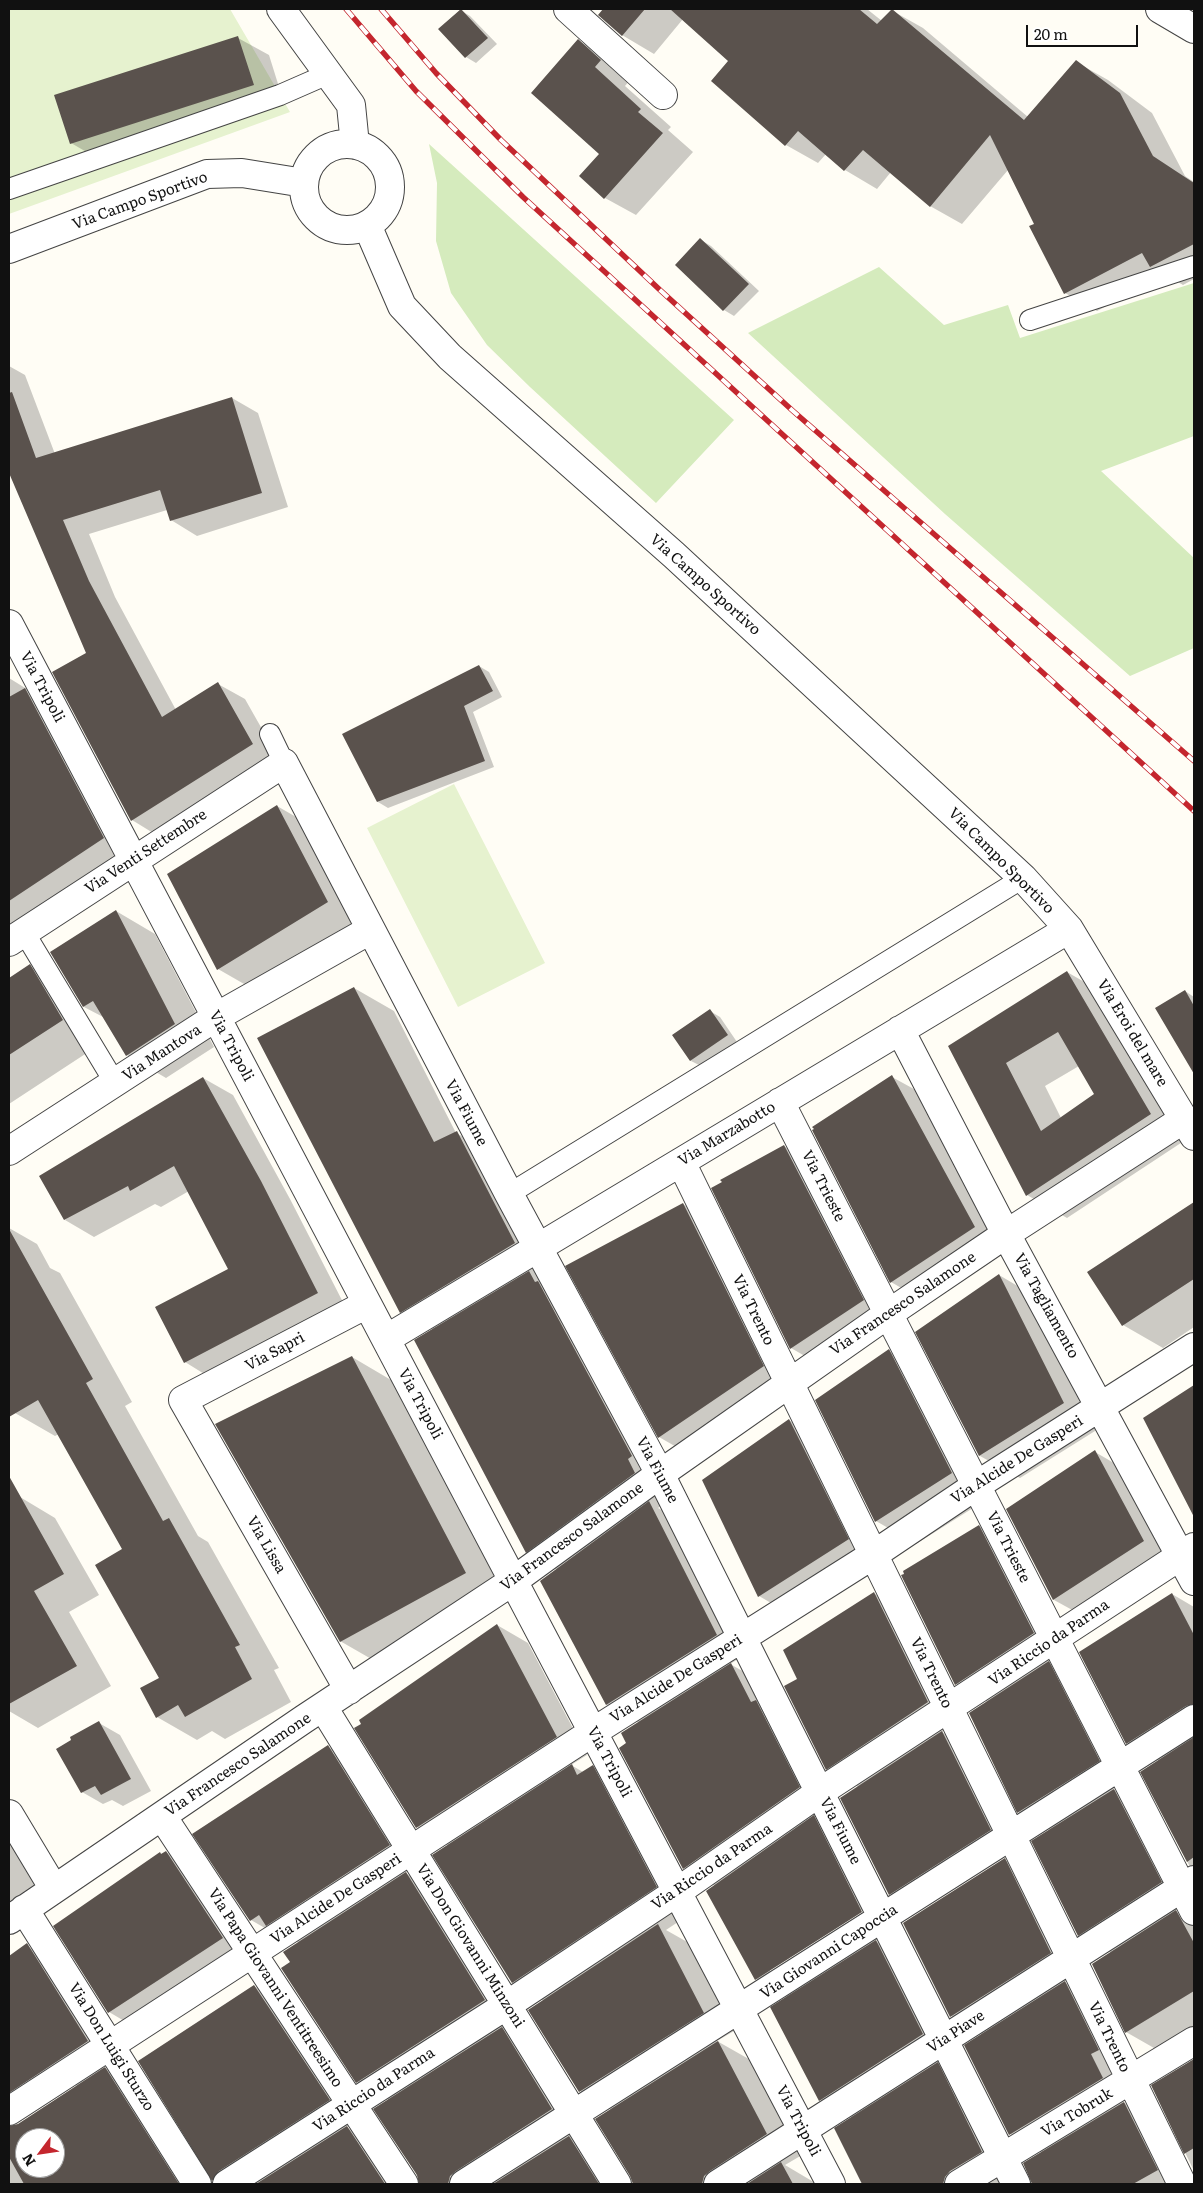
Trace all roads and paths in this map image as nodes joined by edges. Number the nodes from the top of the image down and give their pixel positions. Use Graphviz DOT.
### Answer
graph roads {
  1 [pos="281,9"];
  2 [pos="568,9"];
  3 [pos="1160,9"];
  4 [pos="1194,29"];
  5 [pos="328,74"];
  6 [pos="662,95"];
  7 [pos="355,145"];
  8 [pos="304,183"];
  9 [pos="9,189"];
  10 [pos="367,225"];
  11 [pos="9,249"];
  12 [pos="1194,266"];
  13 [pos="1030,320"];
  14 [pos="9,624"];
  15 [pos="270,734"];
  16 [pos="284,763"];
  17 [pos="133,860"];
  18 [pos="1023,878"];
  19 [pos="1069,929"];
  20 [pos="370,930"];
  21 [pos="16,937"];
  22 [pos="216,1017"];
  23 [pos="900,1030"];
  24 [pos="115,1083"];
  25 [pos="780,1102"];
  26 [pos="1189,1128"];
  27 [pos="9,1151"];
  28 [pos="681,1162"];
  29 [pos="509,1194"];
  30 [pos="1006,1234"];
  31 [pos="539,1248"];
  32 [pos="367,1304"];
  33 [pos="888,1314"];
  34 [pos="386,1338"];
  35 [pos="1194,1347"];
  36 [pos="788,1382"];
  37 [pos="183,1400"];
  38 [pos="1101,1407"];
  39 [pos="660,1474"];
  40 [pos="977,1485"];
  41 [pos="1188,1551"];
  42 [pos="873,1554"];
  43 [pos="513,1581"];
  44 [pos="1194,1581"];
  45 [pos="742,1637"];
  46 [pos="1054,1638"];
  47 [pos="349,1690"];
  48 [pos="323,1707"];
  49 [pos="949,1709"];
  50 [pos="1194,1719"];
  51 [pos="593,1732"];
  52 [pos="1120,1767"];
  53 [pos="820,1792"];
  54 [pos="9,1814"];
  55 [pos="162,1816"];
  56 [pos="1011,1837"];
  57 [pos="411,1850"];
  58 [pos="54,1889"];
  59 [pos="677,1892"];
  60 [pos="1190,1893"];
  61 [pos="17,1914"];
  62 [pos="883,1918"];
  63 [pos="252,1954"];
  64 [pos="1071,1959"];
  65 [pos="507,2005"];
  66 [pos="739,2010"];
  67 [pos="944,2040"];
  68 [pos="1194,2042"];
  69 [pos="110,2045"];
  70 [pos="1131,2080"];
  71 [pos="351,2104"];
  72 [pos="9,2111"];
  73 [pos="574,2114"];
  74 [pos="803,2130"];
  75 [pos="1002,2158"];
  76 [pos="1181,2179"];
  77 [pos="197,2184"];
  78 [pos="227,2184"];
  79 [pos="404,2184"];
  80 [pos="464,2184"];
  81 [pos="617,2184"];
  82 [pos="718,2184"];
  83 [pos="831,2184"];
  84 [pos="959,2184"];
  85 [pos="1016,2184"];
  1 -- 5 [label="street"];
  2 -- 6 [label="street"];
  3 -- 4 [label="street"];
  5 -- 7 [label="street"];
  5 -- 9 [label="lane"];
  7 -- 8 [label="street"];
  7 -- 10 [label="street"];
  8 -- 10 [label="street"];
  8 -- 11 [label="street, Via Campo Sportivo"];
  10 -- 18 [label="street, Via Campo Sportivo"];
  12 -- 13 [label="lane"];
  14 -- 17 [label="street, Via Tripoli"];
  15 -- 16 [label="lane"];
  16 -- 17 [label="street, Via Venti Settembre"];
  16 -- 20 [label="street, Via Fiume"];
  17 -- 21 [label="street, Via Venti Settembre"];
  17 -- 22 [label="street, Via Tripoli"];
  18 -- 19 [label="street, Via Campo Sportivo"];
  18 -- 29 [label="lane"];
  19 -- 23 [label="street, Via Marzabotto"];
  19 -- 26 [label="street, Via Eroi del mare"];
  20 -- 22 [label="street, Via Mantova"];
  20 -- 29 [label="street, Via Fiume"];
  21 -- 24 [label="lane"];
  22 -- 24 [label="street, Via Mantova"];
  22 -- 32 [label="street, Via Tripoli"];
  23 -- 25 [label="street, Via Marzabotto"];
  23 -- 30 [label="street, Via Tagliamento"];
  24 -- 27 [label="street, Via Mantova"];
  25 -- 28 [label="street, Via Marzabotto"];
  25 -- 33 [label="street, Via Trieste"];
  26 -- 30 [label="street, Via Francesco Salamone"];
  28 -- 31 [label="street, Via Marzabotto"];
  28 -- 36 [label="street, Via Trento"];
  29 -- 31 [label="street, Via Fiume"];
  30 -- 33 [label="street, Via Francesco Salamone"];
  30 -- 38 [label="street, Via Tagliamento"];
  31 -- 34 [label="street, Via Marzabotto"];
  31 -- 39 [label="street, Via Fiume"];
  32 -- 34 [label="street, Via Tripoli"];
  32 -- 37 [label="street, Via Sapri"];
  33 -- 36 [label="street, Via Francesco Salamone"];
  33 -- 40 [label="street, Via Trieste"];
  34 -- 43 [label="street, Via Tripoli"];
  35 -- 38 [label="street, Via Alcide De Gasperi"];
  36 -- 39 [label="street, Via Francesco Salamone"];
  36 -- 42 [label="street, Via Trento"];
  37 -- 47 [label="street, Via Lissa"];
  38 -- 40 [label="street, Via Alcide De Gasperi"];
  38 -- 41 [label="street, Via Tagliamento"];
  39 -- 43 [label="street, Via Francesco Salamone"];
  39 -- 45 [label="street, Via Fiume"];
  40 -- 42 [label="street, Via Alcide De Gasperi"];
  40 -- 46 [label="street, Via Trieste"];
  41 -- 44 [label="street, Via Tagliamento"];
  41 -- 46 [label="street, Via Riccio da Parma"];
  42 -- 45 [label="street, Via Alcide De Gasperi"];
  42 -- 49 [label="street, Via Trento"];
  43 -- 47 [label="street, Via Francesco Salamone"];
  43 -- 51 [label="street, Via Tripoli"];
  45 -- 51 [label="street, Via Alcide De Gasperi"];
  45 -- 53 [label="street, Via Fiume"];
  46 -- 49 [label="street, Via Riccio da Parma"];
  46 -- 52 [label="street, Via Trieste"];
  47 -- 48 [label="street, Via Francesco Salamone"];
  48 -- 55 [label="street, Via Francesco Salamone"];
  48 -- 57 [label="street, Via Don Giovanni Minzoni"];
  49 -- 53 [label="street, Via Riccio da Parma"];
  49 -- 56 [label="street, Via Trento"];
  50 -- 52 [label="street, Via Giovanni Capoccia"];
  51 -- 57 [label="street, Via Alcide De Gasperi"];
  51 -- 59 [label="street, Via Tripoli"];
  52 -- 56 [label="street, Via Giovanni Capoccia"];
  52 -- 60 [label="street, Via Trieste"];
  53 -- 59 [label="street, Via Riccio da Parma"];
  53 -- 62 [label="street, Via Fiume"];
  54 -- 58 [label="street"];
  55 -- 58 [label="street, Via Francesco Salamone"];
  55 -- 63 [label="street, Via Papa Giovanni Ventitreesimo"];
  56 -- 62 [label="street, Via Giovanni Capoccia"];
  56 -- 64 [label="street, Via Trento"];
  57 -- 63 [label="street, Via Alcide De Gasperi"];
  57 -- 65 [label="street, Via Don Giovanni Minzoni"];
  58 -- 61 [label="street, Via Francesco Salamone"];
  59 -- 65 [label="street, Via Riccio da Parma"];
  59 -- 66 [label="street, Via Tripoli"];
  60 -- 64 [label="street, Via Piave"];
  61 -- 69 [label="street, Via Don Luigi Sturzo"];
  62 -- 66 [label="street, Via Giovanni Capoccia"];
  62 -- 67 [label="street, Via Fiume"];
  63 -- 69 [label="street, Via Alcide De Gasperi"];
  63 -- 71 [label="street, Via Papa Giovanni Ventitreesimo"];
  64 -- 67 [label="street, Via Piave"];
  64 -- 70 [label="street, Via Trento"];
  65 -- 71 [label="street, Via Riccio da Parma"];
  65 -- 73 [label="street, Via Don Giovanni Minzoni"];
  66 -- 73 [label="street, Via Giovanni Capoccia"];
  66 -- 74 [label="street, Via Tripoli"];
  67 -- 74 [label="street, Via Piave"];
  67 -- 75 [label="street, Via Fiume"];
  68 -- 70 [label="street, Via Tobruk"];
  69 -- 72 [label="street, Via Alcide De Gasperi"];
  69 -- 77 [label="street, Via Don Luigi Sturzo"];
  70 -- 75 [label="street, Via Tobruk"];
  70 -- 76 [label="street, Via Trento"];
  71 -- 78 [label="street, Via Riccio da Parma"];
  71 -- 79 [label="street, Via Papa Giovanni Ventitreesimo"];
  73 -- 80 [label="street, Via Giovanni Capoccia"];
  73 -- 81 [label="street, Via Don Giovanni Minzoni"];
  74 -- 82 [label="street, Via Piave"];
  74 -- 83 [label="street, Via Tripoli"];
  75 -- 84 [label="street, Via Tobruk"];
  75 -- 85 [label="street, Via Fiume"];
}
